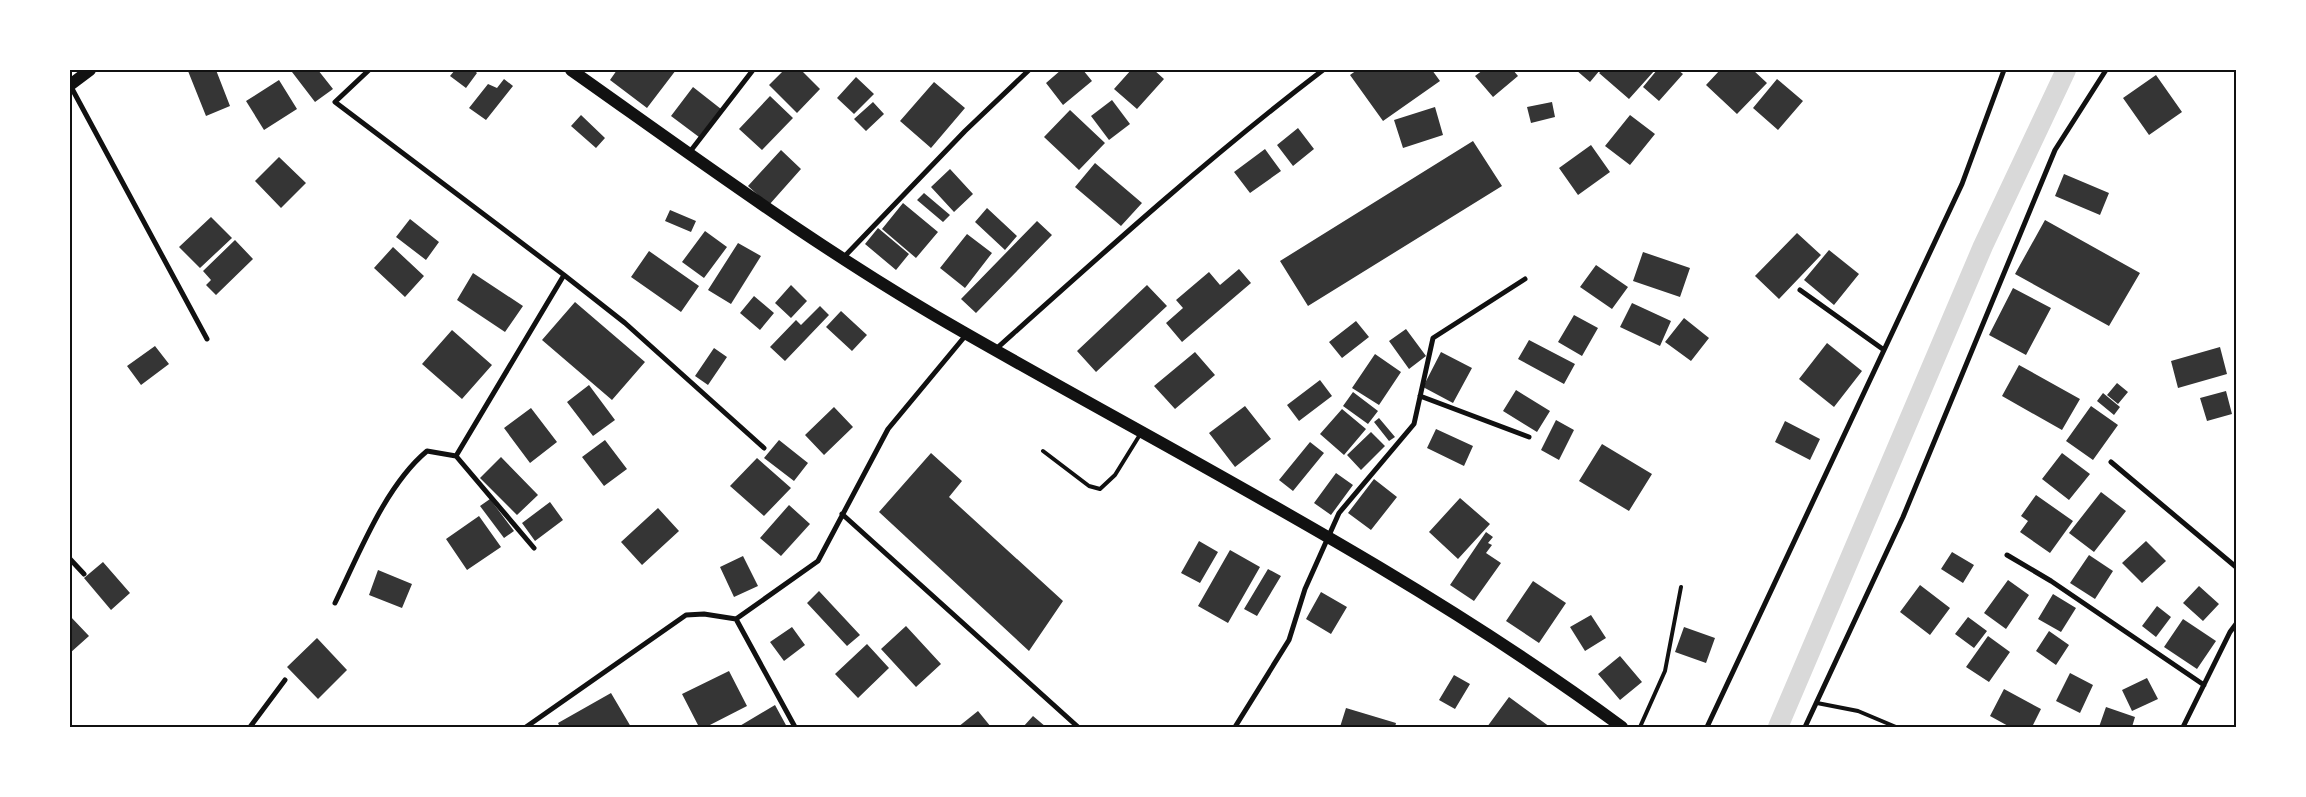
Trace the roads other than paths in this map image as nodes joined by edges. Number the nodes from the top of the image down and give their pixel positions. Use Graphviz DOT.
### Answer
graph roads {
  1 [pos="90,70"];
  2 [pos="369,70"];
  3 [pos="571,70"];
  4 [pos="753,70"];
  5 [pos="1029,70"];
  6 [pos="1323,70"];
  7 [pos="2004,70"];
  8 [pos="2106,70"];
  9 [pos="70,85"];
  10 [pos="689,153"];
  11 [pos="842,260"];
  12 [pos="564,275"];
  13 [pos="1525,279"];
  14 [pos="1800,290"];
  15 [pos="966,334"];
  16 [pos="207,339"];
  17 [pos="996,350"];
  18 [pos="1884,350"];
  19 [pos="1420,396"];
  20 [pos="1142,431"];
  21 [pos="1529,438"];
  22 [pos="764,448"];
  23 [pos="1043,451"];
  24 [pos="456,456"];
  25 [pos="2111,462"];
  26 [pos="842,514"];
  27 [pos="1327,535"];
  28 [pos="534,548"];
  29 [pos="2007,555"];
  30 [pos="70,559"];
  31 [pos="2236,567"];
  32 [pos="84,574"];
  33 [pos="1681,587"];
  34 [pos="335,603"];
  35 [pos="736,619"];
  36 [pos="2236,624"];
  37 [pos="285,680"];
  38 [pos="2204,685"];
  39 [pos="1817,703"];
  40 [pos="1617,726"];
  41 [pos="250,727"];
  42 [pos="526,727"];
  43 [pos="795,727"];
  44 [pos="1078,727"];
  45 [pos="1235,727"];
  46 [pos="1640,727"];
  47 [pos="1707,727"];
  48 [pos="1806,727"];
  49 [pos="1896,727"];
  50 [pos="2183,727"];
  1 -- 9 [label="main road"];
  2 -- 12 [label="street"];
  3 -- 10 [label="main road"];
  4 -- 10 [label="street"];
  5 -- 11 [label="street"];
  6 -- 17 [label="street"];
  7 -- 18 [label="street"];
  8 -- 39 [label="street"];
  9 -- 16 [label="street"];
  10 -- 11 [label="main road"];
  11 -- 15 [label="main road"];
  12 -- 22 [label="street"];
  12 -- 24 [label="street"];
  13 -- 19 [label="street"];
  14 -- 18 [label="street"];
  15 -- 17 [label="main road"];
  15 -- 26 [label="street"];
  17 -- 20 [label="main road"];
  18 -- 47 [label="street"];
  19 -- 21 [label="street"];
  19 -- 27 [label="street"];
  20 -- 23 [label="lane"];
  20 -- 27 [label="main road"];
  24 -- 28 [label="street"];
  24 -- 34 [label="street"];
  25 -- 31 [label="street"];
  26 -- 35 [label="street"];
  26 -- 44 [label="street"];
  27 -- 40 [label="main road"];
  27 -- 45 [label="street"];
  29 -- 38 [label="street"];
  30 -- 32 [label="street"];
  33 -- 46 [label="lane"];
  35 -- 42 [label="street"];
  35 -- 43 [label="street"];
  36 -- 38 [label="street"];
  37 -- 41 [label="street"];
  38 -- 50 [label="street"];
  39 -- 48 [label="street"];
  39 -- 49 [label="lane"];
}
